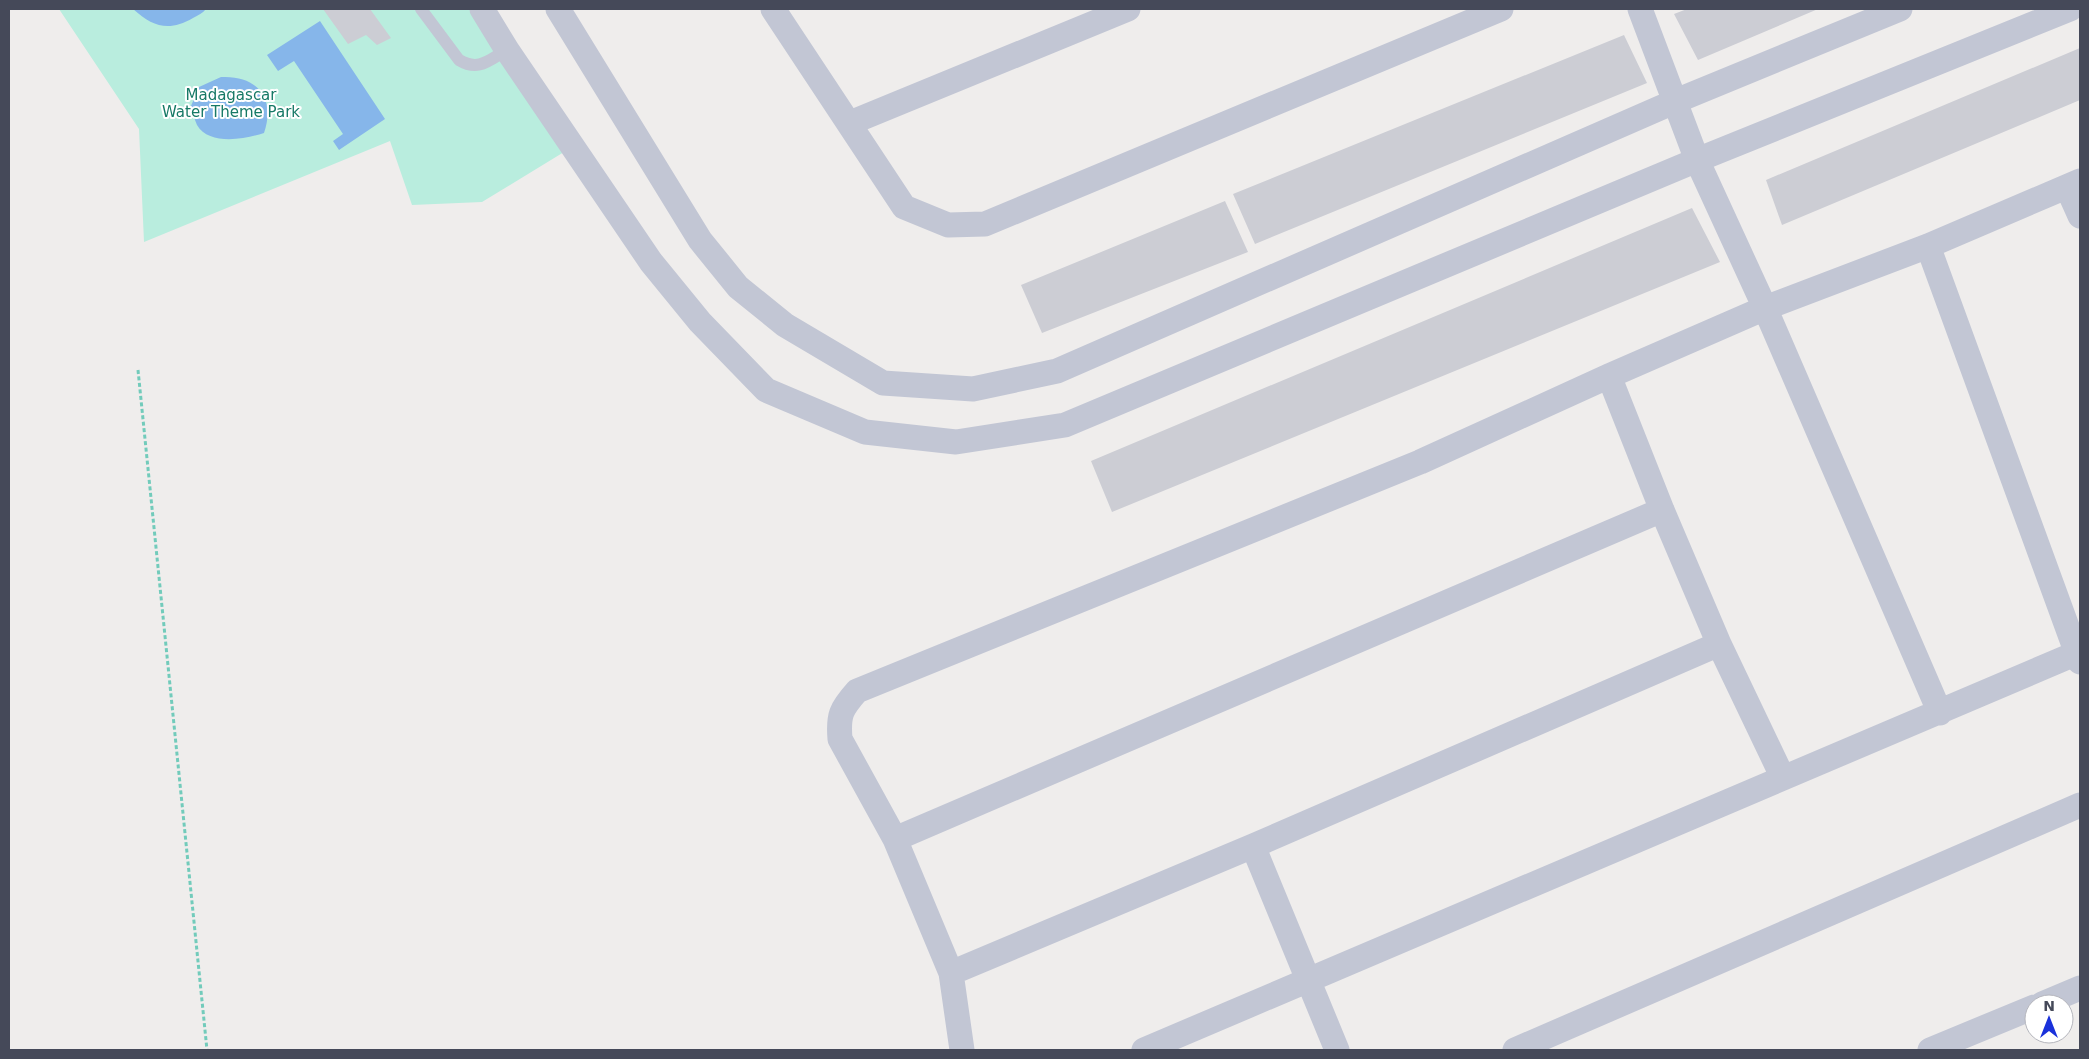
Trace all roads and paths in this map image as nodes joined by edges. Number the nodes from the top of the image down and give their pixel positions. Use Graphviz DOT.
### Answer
graph roads {
  1 [pos="421,9"];
  2 [pos="482,9"];
  3 [pos="558,9"];
  4 [pos="773,9"];
  5 [pos="1128,9"];
  6 [pos="1640,9"];
  7 [pos="1900,9"];
  8 [pos="2070,9"];
  9 [pos="1485,12"];
  10 [pos="507,50"];
  11 [pos="1676,102"];
  12 [pos="850,123"];
  13 [pos="1697,160"];
  14 [pos="2074,184"];
  15 [pos="2080,216"];
  16 [pos="1928,246"];
  17 [pos="1765,308"];
  18 [pos="138,370"];
  19 [pos="1609,376"];
  20 [pos="1662,510"];
  21 [pos="2074,622"];
  22 [pos="1719,644"];
  23 [pos="2079,658"];
  24 [pos="1940,713"];
  25 [pos="1783,778"];
  26 [pos="2080,805"];
  27 [pos="895,839"];
  28 [pos="1253,846"];
  29 [pos="951,973"];
  30 [pos="1307,980"];
  31 [pos="2080,988"];
  32 [pos="2066,994"];
  33 [pos="2024,1011"];
  34 [pos="207,1050"];
  35 [pos="962,1050"];
  36 [pos="1144,1050"];
  37 [pos="1337,1050"];
  38 [pos="1515,1050"];
  39 [pos="1930,1050"];
  1 -- 10 [label="lane"];
  2 -- 10 [label="street"];
  3 -- 11 [label="street"];
  4 -- 12 [label="street"];
  5 -- 12 [label="street"];
  6 -- 11 [label="street"];
  7 -- 11 [label="street"];
  8 -- 13 [label="street"];
  9 -- 12 [label="street"];
  10 -- 13 [label="street"];
  11 -- 13 [label="street"];
  13 -- 17 [label="street"];
  14 -- 15 [label="street"];
  14 -- 16 [label="street"];
  16 -- 17 [label="street"];
  16 -- 21 [label="street"];
  17 -- 19 [label="street"];
  17 -- 24 [label="street"];
  18 -- 34 [label="path"];
  19 -- 20 [label="street"];
  19 -- 27 [label="street"];
  20 -- 22 [label="street"];
  20 -- 27 [label="street"];
  21 -- 23 [label="street"];
  22 -- 25 [label="street"];
  22 -- 28 [label="street"];
  23 -- 24 [label="street"];
  24 -- 25 [label="street"];
  25 -- 30 [label="street"];
  26 -- 38 [label="street"];
  27 -- 29 [label="street"];
  28 -- 29 [label="street"];
  28 -- 30 [label="street"];
  29 -- 35 [label="street"];
  30 -- 36 [label="street"];
  30 -- 37 [label="street"];
  31 -- 32 [label="street"];
  33 -- 39 [label="street"];
}
